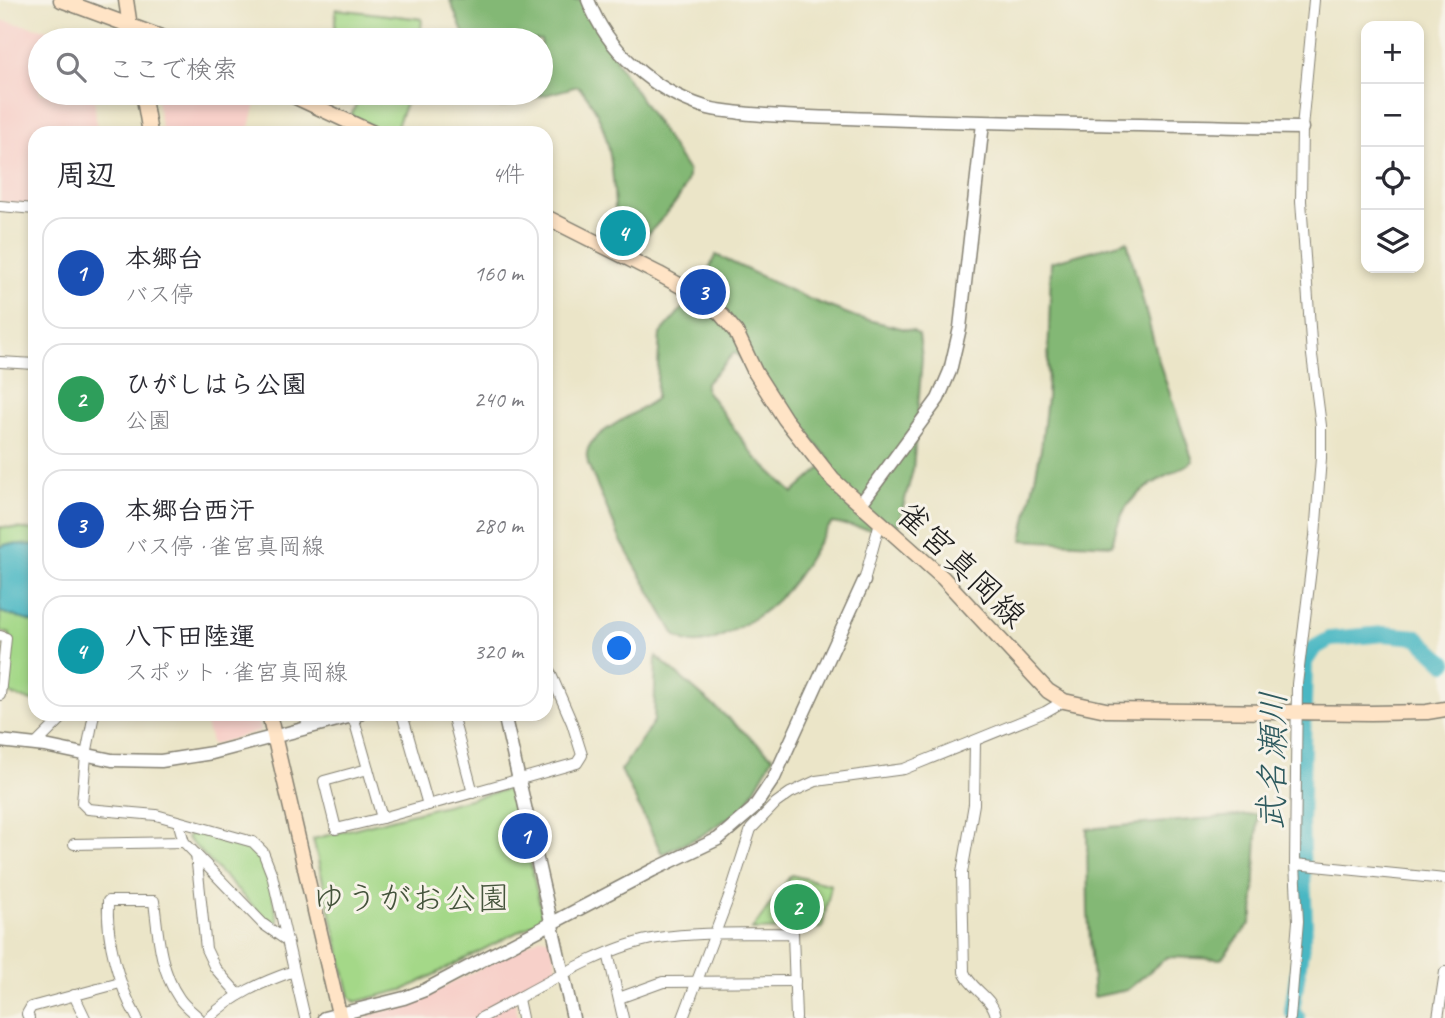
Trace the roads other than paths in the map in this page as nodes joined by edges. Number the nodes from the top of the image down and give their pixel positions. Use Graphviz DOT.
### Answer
graph roads {
  1 [pos="61,0"];
  2 [pos="126,0"];
  3 [pos="588,0"];
  4 [pos="1314,0"];
  5 [pos="129,25"];
  6 [pos="130,28"];
  7 [pos="137,28"];
  8 [pos="145,105"];
  9 [pos="313,105"];
  10 [pos="983,122"];
  11 [pos="149,126"];
  12 [pos="358,126"];
  13 [pos="1302,128"];
  14 [pos="0,206"];
  15 [pos="28,208"];
  16 [pos="553,221"];
  17 [pos="0,362"];
  18 [pos="28,363"];
  19 [pos="860,505"];
  20 [pos="880,522"];
  21 [pos="864,581"];
  22 [pos="0,636"];
  23 [pos="553,679"];
  24 [pos="0,695"];
  25 [pos="1064,701"];
  26 [pos="1445,709"];
  27 [pos="1296,711"];
  28 [pos="59,721"];
  29 [pos="93,721"];
  30 [pos="271,721"];
  31 [pos="305,721"];
  32 [pos="357,721"];
  33 [pos="404,721"];
  34 [pos="454,721"];
  35 [pos="506,721"];
  36 [pos="274,736"];
  37 [pos="0,741"];
  38 [pos="975,741"];
  39 [pos="35,745"];
  40 [pos="86,755"];
  41 [pos="368,769"];
  42 [pos="520,780"];
  43 [pos="769,785"];
  44 [pos="473,793"];
  45 [pos="790,793"];
  46 [pos="428,805"];
  47 [pos="382,818"];
  48 [pos="178,821"];
  49 [pos="184,842"];
  50 [pos="74,844"];
  51 [pos="196,854"];
  52 [pos="1296,863"];
  53 [pos="1445,879"];
  54 [pos="552,923"];
  55 [pos="715,935"];
  56 [pos="286,940"];
  57 [pos="608,953"];
  58 [pos="294,971"];
  59 [pos="1445,972"];
  60 [pos="564,975"];
  61 [pos="795,981"];
  62 [pos="697,982"];
  63 [pos="120,983"];
  64 [pos="74,995"];
  65 [pos="239,995"];
  66 [pos="619,998"];
  67 [pos="518,999"];
  68 [pos="340,1016"];
  69 [pos="29,1018"];
  70 [pos="85,1018"];
  71 [pos="137,1018"];
  72 [pos="199,1018"];
  73 [pos="209,1018"];
  74 [pos="305,1018"];
  75 [pos="324,1018"];
  76 [pos="481,1018"];
  77 [pos="522,1018"];
  78 [pos="573,1018"];
  79 [pos="623,1018"];
  80 [pos="683,1018"];
  81 [pos="796,1018"];
  82 [pos="996,1018"];
  83 [pos="1290,1018"];
  84 [pos="1438,1018"];
  1 -- 5 [label="main road"];
  2 -- 5 [label="main road"];
  3 -- 10 [label="street"];
  4 -- 13 [label="street"];
  5 -- 6 [label="main road"];
  5 -- 7 [label="main road"];
  8 -- 11 [label="main road"];
  9 -- 12 [label="main road"];
  10 -- 13 [label="street"];
  10 -- 19 [label="street"];
  13 -- 27 [label="street"];
  14 -- 15 [label="street"];
  16 -- 19 [label="main road, 雀宮真岡線"];
  17 -- 18 [label="street"];
  19 -- 20 [label="main road, 雀宮真岡線"];
  20 -- 21 [label="street"];
  20 -- 25 [label="main road, 雀宮真岡線"];
  21 -- 43 [label="street"];
  22 -- 24 [label="street"];
  23 -- 42 [label="street"];
  25 -- 27 [label="main road, 雀宮真岡線"];
  25 -- 38 [label="street"];
  26 -- 27 [label="main road, 雀宮真岡線"];
  27 -- 52 [label="street"];
  28 -- 39 [label="street"];
  29 -- 40 [label="street"];
  30 -- 36 [label="main road"];
  31 -- 36 [label="street"];
  32 -- 41 [label="street"];
  33 -- 46 [label="street"];
  34 -- 44 [label="street"];
  35 -- 42 [label="street"];
  36 -- 40 [label="street"];
  36 -- 68 [label="main road"];
  37 -- 39 [label="street"];
  38 -- 45 [label="street"];
  38 -- 82 [label="street"];
  39 -- 40 [label="street"];
  40 -- 48 [label="street"];
  41 -- 47 [label="street"];
  41 -- 47 [label="street"];
  42 -- 44 [label="street"];
  42 -- 54 [label="street"];
  43 -- 45 [label="street"];
  43 -- 54 [label="street"];
  44 -- 46 [label="street"];
  45 -- 55 [label="street"];
  46 -- 47 [label="street"];
  48 -- 49 [label="street"];
  48 -- 56 [label="street"];
  49 -- 50 [label="street"];
  49 -- 51 [label="street"];
  51 -- 56 [label="street"];
  51 -- 65 [label="street"];
  52 -- 53 [label="street"];
  52 -- 83 [label="street"];
  54 -- 60 [label="street"];
  54 -- 68 [label="street"];
  55 -- 57 [label="street"];
  55 -- 61 [label="street"];
  55 -- 62 [label="street"];
  56 -- 58 [label="street"];
  57 -- 60 [label="street"];
  57 -- 66 [label="street"];
  58 -- 65 [label="street"];
  58 -- 74 [label="street"];
  59 -- 84 [label="street"];
  60 -- 67 [label="street"];
  60 -- 78 [label="street"];
  61 -- 62 [label="street"];
  61 -- 81 [label="street"];
  62 -- 66 [label="street"];
  62 -- 80 [label="street"];
  63 -- 64 [label="street"];
  63 -- 71 [label="street"];
  63 -- 72 [label="street"];
  64 -- 69 [label="street"];
  64 -- 70 [label="street"];
  65 -- 73 [label="street"];
  66 -- 79 [label="street"];
  67 -- 76 [label="street"];
  67 -- 77 [label="street"];
  68 -- 75 [label="street"];
}
